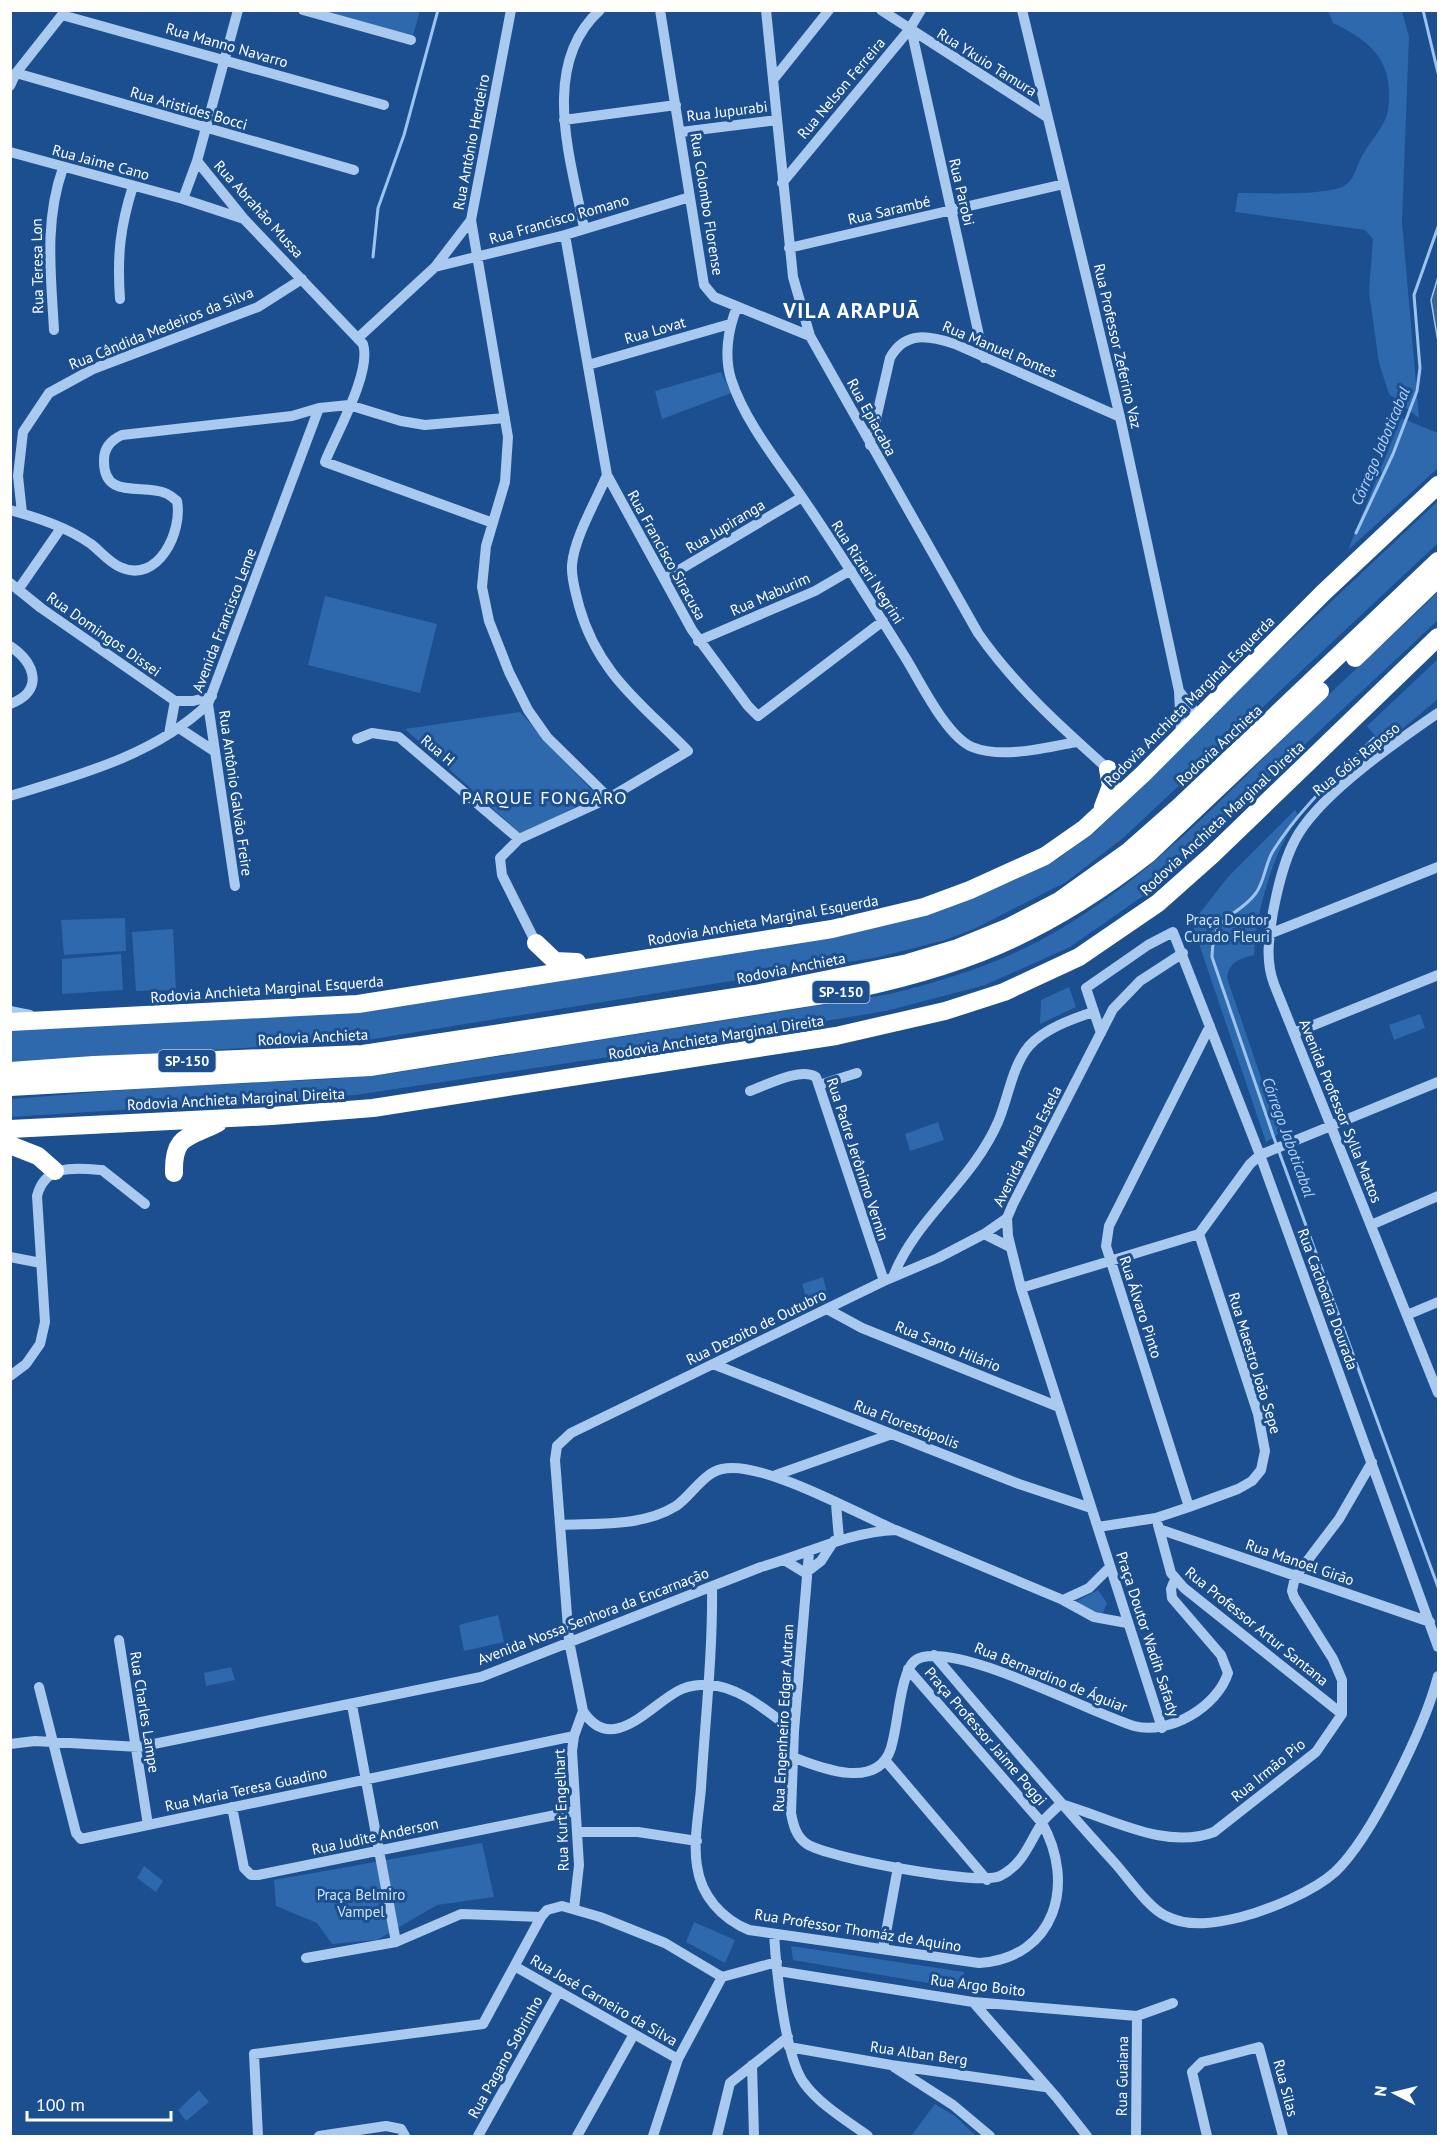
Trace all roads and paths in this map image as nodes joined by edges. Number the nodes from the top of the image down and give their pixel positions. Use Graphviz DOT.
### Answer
graph roads {
  1 [pos="238,10"];
  2 [pos="303,10"];
  3 [pos="511,10"];
  4 [pos="600,10"];
  5 [pos="660,10"];
  6 [pos="766,10"];
  7 [pos="828,10"];
  8 [pos="881,10"];
  9 [pos="921,10"];
  10 [pos="1022,10"];
  11 [pos="63,13"];
  12 [pos="910,32"];
  13 [pos="411,40"];
  14 [pos="224,59"];
  15 [pos="16,73"];
  16 [pos="773,80"];
  17 [pos="10,86"];
  18 [pos="384,105"];
  19 [pos="676,105"];
  20 [pos="1047,117"];
  21 [pos="564,120"];
  22 [pos="777,120"];
  23 [pos="206,129"];
  24 [pos="681,132"];
  25 [pos="10,152"];
  26 [pos="197,161"];
  27 [pos="63,168"];
  28 [pos="354,170"];
  29 [pos="782,183"];
  30 [pos="1064,184"];
  31 [pos="133,186"];
  32 [pos="690,196"];
  33 [pos="183,199"];
  34 [pos="951,211"];
  35 [pos="244,219"];
  36 [pos="471,220"];
  37 [pos="584,228"];
  38 [pos="565,235"];
  39 [pos="789,248"];
  40 [pos="478,258"];
  41 [pos="435,267"];
  42 [pos="302,279"];
  43 [pos="120,299"];
  44 [pos="736,307"];
  45 [pos="730,324"];
  46 [pos="54,330"];
  47 [pos="810,336"];
  48 [pos="358,338"];
  49 [pos="984,358"];
  50 [pos="588,365"];
  51 [pos="349,405"];
  52 [pos="320,408"];
  53 [pos="1120,417"];
  54 [pos="505,418"];
  55 [pos="870,445"];
  56 [pos="607,475"];
  57 [pos="1438,485"];
  58 [pos="802,497"];
  59 [pos="10,510"];
  60 [pos="22,513"];
  61 [pos="492,523"];
  62 [pos="61,528"];
  63 [pos="1438,561"];
  64 [pos="851,570"];
  65 [pos="1438,578"];
  66 [pos="664,579"];
  67 [pos="14,586"];
  68 [pos="883,621"];
  69 [pos="1438,638"];
  70 [pos="698,641"];
  71 [pos="10,646"];
  72 [pos="1179,691"];
  73 [pos="210,700"];
  74 [pos="175,701"];
  75 [pos="10,704"];
  76 [pos="1438,713"];
  77 [pos="1199,717"];
  78 [pos="179,728"];
  79 [pos="169,734"];
  80 [pos="1181,734"];
  81 [pos="357,739"];
  82 [pos="1076,742"];
  83 [pos="214,751"];
  84 [pos="1108,769"];
  85 [pos="1144,774"];
  86 [pos="10,796"];
  87 [pos="609,798"];
  88 [pos="1100,814"];
  89 [pos="1298,833"];
  90 [pos="519,839"];
  91 [pos="1438,867"];
  92 [pos="235,886"];
  93 [pos="1269,934"];
  94 [pos="536,943"];
  95 [pos="1183,953"];
  96 [pos="624,961"];
  97 [pos="1438,975"];
  98 [pos="508,981"];
  99 [pos="10,1011"];
  100 [pos="1093,1012"];
  101 [pos="87,1018"];
  102 [pos="10,1022"];
  103 [pos="1210,1026"];
  104 [pos="1101,1033"];
  105 [pos="1294,1033"];
  106 [pos="10,1071"];
  107 [pos="857,1073"];
  108 [pos="1438,1083"];
  109 [pos="819,1085"];
  110 [pos="10,1087"];
  111 [pos="750,1091"];
  112 [pos="226,1118"];
  113 [pos="1330,1125"];
  114 [pos="10,1129"];
  115 [pos="10,1144"];
  116 [pos="1265,1153"];
  117 [pos="56,1171"];
  118 [pos="174,1173"];
  119 [pos="1438,1196"];
  120 [pos="145,1204"];
  121 [pos="1007,1218"];
  122 [pos="1371,1225"];
  123 [pos="984,1234"];
  124 [pos="1199,1234"];
  125 [pos="1010,1246"];
  126 [pos="10,1257"];
  127 [pos="1110,1261"];
  128 [pos="41,1263"];
  129 [pos="888,1279"];
  130 [pos="1022,1288"];
  131 [pos="1438,1302"];
  132 [pos="827,1309"];
  133 [pos="1407,1315"];
  134 [pos="713,1365"];
  135 [pos="10,1376"];
  136 [pos="1438,1393"];
  137 [pos="1059,1407"];
  138 [pos="892,1434"];
  139 [pos="1372,1462"];
  140 [pos="776,1476"];
  141 [pos="836,1504"];
  142 [pos="1189,1507"];
  143 [pos="1091,1508"];
  144 [pos="1157,1523"];
  145 [pos="560,1525"];
  146 [pos="1098,1527"];
  147 [pos="896,1530"];
  148 [pos="837,1540"];
  149 [pos="809,1553"];
  150 [pos="784,1560"];
  151 [pos="1110,1567"];
  152 [pos="807,1572"];
  153 [pos="1295,1577"];
  154 [pos="1175,1579"];
  155 [pos="712,1586"];
  156 [pos="1063,1600"];
  157 [pos="1127,1623"];
  158 [pos="1430,1623"];
  159 [pos="119,1640"];
  160 [pos="569,1641"];
  161 [pos="1438,1643"];
  162 [pos="934,1655"];
  163 [pos="908,1669"];
  164 [pos="1438,1676"];
  165 [pos="708,1684"];
  166 [pos="39,1687"];
  167 [pos="352,1705"];
  168 [pos="583,1711"];
  169 [pos="1342,1714"];
  170 [pos="1162,1728"];
  171 [pos="794,1731"];
  172 [pos="574,1736"];
  173 [pos="51,1742"];
  174 [pos="10,1744"];
  175 [pos="135,1747"];
  176 [pos="795,1758"];
  177 [pos="885,1760"];
  178 [pos="366,1778"];
  179 [pos="1061,1803"];
  180 [pos="231,1807"];
  181 [pos="574,1810"];
  182 [pos="1042,1823"];
  183 [pos="148,1825"];
  184 [pos="576,1832"];
  185 [pos="697,1840"];
  186 [pos="381,1851"];
  187 [pos="898,1867"];
  188 [pos="987,1880"];
  189 [pos="574,1909"];
  190 [pos="542,1917"];
  191 [pos="774,1934"];
  192 [pos="396,1942"];
  193 [pos="883,1949"];
  194 [pos="306,1958"];
  195 [pos="777,1966"];
  196 [pos="516,1967"];
  197 [pos="723,1977"];
  198 [pos="559,1991"];
  199 [pos="972,2002"];
  200 [pos="1173,2003"];
  201 [pos="1137,2016"];
  202 [pos="633,2034"];
  203 [pos="788,2042"];
  204 [pos="678,2059"];
  205 [pos="752,2065"];
  206 [pos="891,2065"];
  207 [pos="940,2071"];
  208 [pos="1046,2087"];
  209 [pos="936,2093"];
  210 [pos="258,2136"];
  211 [pos="319,2136"];
  212 [pos="405,2136"];
  213 [pos="478,2136"];
  214 [pos="577,2136"];
  215 [pos="652,2136"];
  216 [pos="717,2136"];
  217 [pos="754,2136"];
  218 [pos="868,2136"];
  219 [pos="990,2136"];
  220 [pos="1087,2136"];
  221 [pos="1136,2136"];
  222 [pos="1207,2136"];
  223 [pos="1283,2136"];
  1 -- 14 [label="street, Rua Abrahão Mussa"];
  2 -- 13 [label="street"];
  3 -- 36 [label="street, Rua Antônio Herdeiro"];
  4 -- 21 [label="street"];
  5 -- 19 [label="street, Rua Colombo Florense"];
  6 -- 16 [label="street, Rua Epiacaba"];
  7 -- 16 [label="street"];
  8 -- 12 [label="street, Rua Ykuio Tamura"];
  9 -- 12 [label="street, Rua Nelson Ferreira"];
  10 -- 20 [label="street, Rua Professor Zeferino Vaz"];
  11 -- 14 [label="street, Rua Manno Navarro"];
  11 -- 15 [label="street"];
  12 -- 20 [label="street, Rua Ykuio Tamura"];
  12 -- 29 [label="street, Rua Nelson Ferreira"];
  12 -- 34 [label="street, Rua Parobi"];
  14 -- 18 [label="street, Rua Manno Navarro"];
  14 -- 23 [label="street, Rua Abrahão Mussa"];
  15 -- 17 [label="street"];
  15 -- 23 [label="street, Rua Aristides Bocci"];
  16 -- 22 [label="street, Rua Epiacaba"];
  19 -- 21 [label="street"];
  19 -- 24 [label="street, Rua Colombo Florense"];
  20 -- 30 [label="street, Rua Professor Zeferino Vaz"];
  21 -- 37 [label="street"];
  22 -- 24 [label="street, Rua Jupurabi"];
  22 -- 29 [label="street, Rua Epiacaba"];
  23 -- 26 [label="street, Rua Abrahão Mussa"];
  23 -- 28 [label="street, Rua Aristides Bocci"];
  24 -- 32 [label="street, Rua Colombo Florense"];
  25 -- 27 [label="street, Rua Jaime Cano"];
  26 -- 33 [label="street"];
  26 -- 35 [label="street, Rua Abrahão Mussa"];
  27 -- 31 [label="street, Rua Jaime Cano"];
  27 -- 46 [label="street, Rua Teresa Lon"];
  29 -- 39 [label="street, Rua Epiacaba"];
  30 -- 34 [label="street, Rua Sarambé"];
  30 -- 53 [label="street, Rua Professor Zeferino Vaz"];
  31 -- 33 [label="street, Rua Jaime Cano"];
  31 -- 43 [label="street"];
  32 -- 37 [label="street, Rua Francisco Romano"];
  32 -- 44 [label="street, Rua Colombo Florense"];
  33 -- 35 [label="street, Rua Jaime Cano"];
  34 -- 39 [label="street, Rua Sarambé"];
  34 -- 49 [label="street, Rua Parobi"];
  35 -- 42 [label="street, Rua Abrahão Mussa"];
  36 -- 40 [label="street"];
  36 -- 41 [label="street, Rua Antônio Herdeiro"];
  37 -- 38 [label="street, Rua Francisco Romano"];
  38 -- 40 [label="street, Rua Francisco Romano"];
  38 -- 50 [label="street, Rua Francisco Siracusa"];
  39 -- 47 [label="street, Rua Epiacaba"];
  40 -- 41 [label="street, Rua Francisco Romano"];
  40 -- 54 [label="street"];
  41 -- 48 [label="street"];
  42 -- 48 [label="street, Rua Abrahão Mussa"];
  42 -- 60 [label="street, Rua Cândida Medeiros da Silva"];
  44 -- 45 [label="street, Rua Rizieri Negrini"];
  44 -- 47 [label="street, Rua Colombo Florense"];
  45 -- 50 [label="street, Rua Lovat"];
  45 -- 58 [label="street, Rua Rizieri Negrini"];
  47 -- 55 [label="street, Rua Epiacaba"];
  48 -- 51 [label="street"];
  49 -- 53 [label="street, Rua Manuel Pontes"];
  49 -- 55 [label="street, Rua Manuel Pontes"];
  50 -- 56 [label="street, Rua Francisco Siracusa"];
  51 -- 52 [label="street"];
  51 -- 54 [label="street"];
  51 -- 61 [label="street"];
  52 -- 62 [label="street"];
  52 -- 73 [label="street, Avenida Francisco Leme"];
  53 -- 72 [label="street, Rua Professor Zeferino Vaz"];
  54 -- 61 [label="street"];
  55 -- 82 [label="street, Rua Epiacaba"];
  56 -- 66 [label="street, Rua Francisco Siracusa"];
  56 -- 87 [label="street"];
  57 -- 77 [label="highway, Rodovia Anchieta Marginal Esquerda"];
  58 -- 64 [label="street, Rua Rizieri Negrini"];
  58 -- 66 [label="street, Rua Jupiranga"];
  59 -- 60 [label="street"];
  60 -- 62 [label="street"];
  61 -- 87 [label="street"];
  62 -- 67 [label="street, Rua Domingos Dissei"];
  63 -- 106 [label="highway, Rodovia Anchieta / SP-150"];
  64 -- 68 [label="street, Rua Rizieri Negrini"];
  64 -- 70 [label="street, Rua Maburim"];
  65 -- 110 [label="highway, Rodovia Anchieta / SP-150"];
  66 -- 70 [label="street, Rua Francisco Siracusa"];
  67 -- 74 [label="street, Rua Domingos Dissei"];
  68 -- 70 [label="street, Rua Francisco Siracusa"];
  68 -- 82 [label="street, Rua Rizieri Negrini"];
  69 -- 112 [label="highway, Rodovia Anchieta Marginal Direita"];
  71 -- 75 [label="street"];
  72 -- 77 [label="street, Rua Professor Zeferino Vaz"];
  72 -- 80 [label="street, Rua Professor Zeferino Vaz"];
  73 -- 74 [label="street"];
  73 -- 78 [label="street, Avenida Francisco Leme"];
  73 -- 83 [label="street, Rua Antônio Galvão Freire"];
  74 -- 79 [label="street"];
  76 -- 89 [label="street, Rua Góis Raposo"];
  77 -- 80 [label="highway, Rodovia Anchieta Marginal Esquerda"];
  78 -- 79 [label="street, Avenida Francisco Leme"];
  78 -- 83 [label="street"];
  79 -- 86 [label="street, Avenida Francisco Leme"];
  80 -- 85 [label="highway, Rodovia Anchieta Marginal Esquerda"];
  81 -- 90 [label="street, Rua H"];
  82 -- 84 [label="street, Rua Epiacaba"];
  83 -- 92 [label="street, Rua Antônio Galvão Freire"];
  84 -- 85 [label="highway"];
  84 -- 88 [label="highway"];
  85 -- 88 [label="highway, Rodovia Anchieta Marginal Esquerda"];
  87 -- 90 [label="street"];
  88 -- 96 [label="highway, Rodovia Anchieta Marginal Esquerda"];
  89 -- 93 [label="street, Avenida Professor Sylla Mattos"];
  90 -- 94 [label="street"];
  91 -- 93 [label="street"];
  93 -- 105 [label="street, Avenida Professor Sylla Mattos"];
  94 -- 96 [label="highway"];
  94 -- 98 [label="highway"];
  95 -- 100 [label="street"];
  95 -- 103 [label="street, Rua Cachoeira Dourada"];
  95 -- 104 [label="street, Avenida Maria Estela"];
  96 -- 98 [label="highway, Rodovia Anchieta Marginal Esquerda"];
  97 -- 105 [label="street"];
  98 -- 101 [label="highway, Rodovia Anchieta Marginal Esquerda"];
  99 -- 101 [label="street"];
  100 -- 104 [label="street"];
  100 -- 129 [label="street"];
  101 -- 102 [label="highway, Rodovia Anchieta Marginal Esquerda"];
  103 -- 116 [label="street, Rua Cachoeira Dourada"];
  103 -- 127 [label="street, Rua Álvaro Pinto"];
  104 -- 121 [label="street, Avenida Maria Estela"];
  105 -- 113 [label="street, Avenida Professor Sylla Mattos"];
  107 -- 109 [label="street"];
  108 -- 113 [label="street"];
  109 -- 111 [label="street, Rua Padre Jerônimo Vernin"];
  109 -- 129 [label="street, Rua Padre Jerônimo Vernin"];
  112 -- 114 [label="highway, Rodovia Anchieta Marginal Direita"];
  112 -- 118 [label="highway"];
  113 -- 116 [label="street"];
  113 -- 122 [label="street, Avenida Professor Sylla Mattos"];
  115 -- 117 [label="highway"];
  116 -- 124 [label="street"];
  116 -- 139 [label="street, Rua Cachoeira Dourada"];
  117 -- 120 [label="street"];
  117 -- 128 [label="street"];
  119 -- 122 [label="street"];
  121 -- 123 [label="street, Rua Dezoito de Outubro"];
  121 -- 125 [label="street, Avenida Maria Estela"];
  122 -- 133 [label="street, Avenida Professor Sylla Mattos"];
  123 -- 125 [label="street"];
  123 -- 129 [label="street, Rua Dezoito de Outubro"];
  124 -- 127 [label="street"];
  124 -- 142 [label="street, Rua Maestro João Sepe"];
  125 -- 130 [label="street, Avenida Maria Estela"];
  126 -- 128 [label="street"];
  127 -- 130 [label="street"];
  127 -- 142 [label="street, Rua Álvaro Pinto"];
  128 -- 135 [label="street"];
  129 -- 132 [label="street, Rua Dezoito de Outubro"];
  130 -- 137 [label="street, Avenida Maria Estela"];
  131 -- 133 [label="street"];
  132 -- 134 [label="street, Rua Dezoito de Outubro"];
  132 -- 137 [label="street, Rua Santo Hilário"];
  133 -- 136 [label="street, Avenida Professor Sylla Mattos"];
  134 -- 138 [label="street, Rua Florestópolis"];
  134 -- 145 [label="street, Rua Dezoito de Outubro"];
  137 -- 143 [label="street, Avenida Maria Estela"];
  138 -- 140 [label="street"];
  138 -- 143 [label="street, Rua Florestópolis"];
  139 -- 153 [label="street"];
  139 -- 158 [label="street, Rua Cachoeira Dourada"];
  140 -- 141 [label="street"];
  140 -- 145 [label="street"];
  141 -- 147 [label="street"];
  141 -- 148 [label="street"];
  142 -- 144 [label="street, Rua Maestro João Sepe"];
  143 -- 146 [label="street, Avenida Maria Estela"];
  144 -- 146 [label="street, Rua Maestro João Sepe"];
  144 -- 153 [label="street, Rua Manoel Girão"];
  144 -- 154 [label="street, Rua Professor Artur Santana"];
  145 -- 160 [label="street"];
  146 -- 151 [label="street, Praça Doutor Wadih Safady"];
  147 -- 148 [label="street, Avenida Nossa Senhora da Encarnação"];
  147 -- 156 [label="street, Avenida Nossa Senhora da Encarnação"];
  148 -- 149 [label="street, Avenida Nossa Senhora da Encarnação"];
  148 -- 152 [label="street"];
  149 -- 150 [label="street, Avenida Nossa Senhora da Encarnação"];
  149 -- 152 [label="street, Rua Engenheiro Edgar Autran"];
  150 -- 152 [label="street"];
  150 -- 155 [label="street, Avenida Nossa Senhora da Encarnação"];
  151 -- 156 [label="street"];
  151 -- 157 [label="street, Praça Doutor Wadih Safady"];
  152 -- 171 [label="street, Rua Engenheiro Edgar Autran"];
  153 -- 158 [label="street, Rua Manoel Girão"];
  153 -- 169 [label="street"];
  154 -- 169 [label="street, Rua Professor Artur Santana"];
  154 -- 170 [label="street, Praça Doutor Wadih Safady"];
  155 -- 160 [label="street, Avenida Nossa Senhora da Encarnação"];
  155 -- 165 [label="street, Rua Professor Thomáz de Aquino"];
  156 -- 157 [label="street, Avenida Nossa Senhora da Encarnação"];
  157 -- 170 [label="street, Praça Doutor Wadih Safady"];
  158 -- 161 [label="street, Rua Cachoeira Dourada"];
  159 -- 175 [label="street, Rua Charles Lampe"];
  160 -- 167 [label="street, Avenida Nossa Senhora da Encarnação"];
  160 -- 168 [label="street"];
  162 -- 163 [label="street"];
  162 -- 170 [label="street, Rua Bernardino de Águiar"];
  162 -- 179 [label="street, Praça Professor Jaime Poggi"];
  163 -- 177 [label="street"];
  163 -- 182 [label="street, Praça Professor Jaime Poggi"];
  164 -- 179 [label="street, Praça Professor Jaime Poggi"];
  165 -- 168 [label="street"];
  165 -- 171 [label="street"];
  165 -- 185 [label="street, Rua Professor Thomáz de Aquino"];
  166 -- 173 [label="street, Rua Maria Teresa Guadino"];
  167 -- 175 [label="street, Avenida Nossa Senhora da Encarnação"];
  167 -- 178 [label="street"];
  168 -- 172 [label="street, Rua Kurt Engelhart"];
  169 -- 179 [label="street, Rua Irmão Pio"];
  171 -- 176 [label="street, Rua Engenheiro Edgar Autran"];
  172 -- 178 [label="street, Rua Maria Teresa Guadino"];
  172 -- 181 [label="street, Rua Kurt Engelhart"];
  173 -- 174 [label="street, Avenida Nossa Senhora da Encarnação"];
  173 -- 175 [label="street, Avenida Nossa Senhora da Encarnação"];
  173 -- 183 [label="street, Rua Maria Teresa Guadino"];
  175 -- 183 [label="street, Rua Charles Lampe"];
  176 -- 177 [label="street"];
  176 -- 187 [label="street, Rua Engenheiro Edgar Autran"];
  177 -- 188 [label="street"];
  178 -- 180 [label="street, Rua Maria Teresa Guadino"];
  178 -- 186 [label="street"];
  179 -- 182 [label="street"];
  180 -- 183 [label="street, Rua Maria Teresa Guadino"];
  180 -- 186 [label="street, Rua Judite Anderson"];
  181 -- 184 [label="street, Rua Kurt Engelhart"];
  181 -- 186 [label="street, Rua Judite Anderson"];
  182 -- 188 [label="street"];
  182 -- 193 [label="street, Rua Professor Thomáz de Aquino"];
  184 -- 185 [label="street"];
  184 -- 189 [label="street, Rua Kurt Engelhart"];
  185 -- 191 [label="street, Rua Professor Thomáz de Aquino"];
  186 -- 192 [label="street"];
  187 -- 188 [label="street, Rua Engenheiro Edgar Autran"];
  187 -- 193 [label="street"];
  189 -- 190 [label="street"];
  189 -- 197 [label="street"];
  190 -- 192 [label="street"];
  190 -- 196 [label="street"];
  191 -- 193 [label="street, Rua Professor Thomáz de Aquino"];
  191 -- 195 [label="street"];
  192 -- 194 [label="street"];
  195 -- 197 [label="street"];
  195 -- 199 [label="street, Rua Argo Boito"];
  195 -- 203 [label="street"];
  196 -- 198 [label="street, Rua José Carneiro da Silva"];
  196 -- 210 [label="street"];
  197 -- 204 [label="street"];
  198 -- 202 [label="street, Rua José Carneiro da Silva"];
  198 -- 213 [label="street, Rua Pagano Sobrinho"];
  199 -- 201 [label="street, Rua Argo Boito"];
  199 -- 208 [label="street"];
  200 -- 201 [label="street, Rua Argo Boito"];
  201 -- 221 [label="street, Rua Guaiana"];
  202 -- 204 [label="street, Rua José Carneiro da Silva"];
  202 -- 214 [label="street"];
  203 -- 205 [label="street"];
  203 -- 206 [label="street, Rua Alban Berg"];
  203 -- 218 [label="street"];
  204 -- 215 [label="street"];
  205 -- 216 [label="street"];
  205 -- 217 [label="street"];
  206 -- 207 [label="street, Rua Alban Berg"];
  206 -- 209 [label="street"];
  207 -- 208 [label="street, Rua Alban Berg"];
  207 -- 209 [label="street"];
  208 -- 220 [label="street"];
  209 -- 219 [label="street"];
  211 -- 212 [label="street"];
  222 -- 223 [label="street, Rua Silas"];
}
